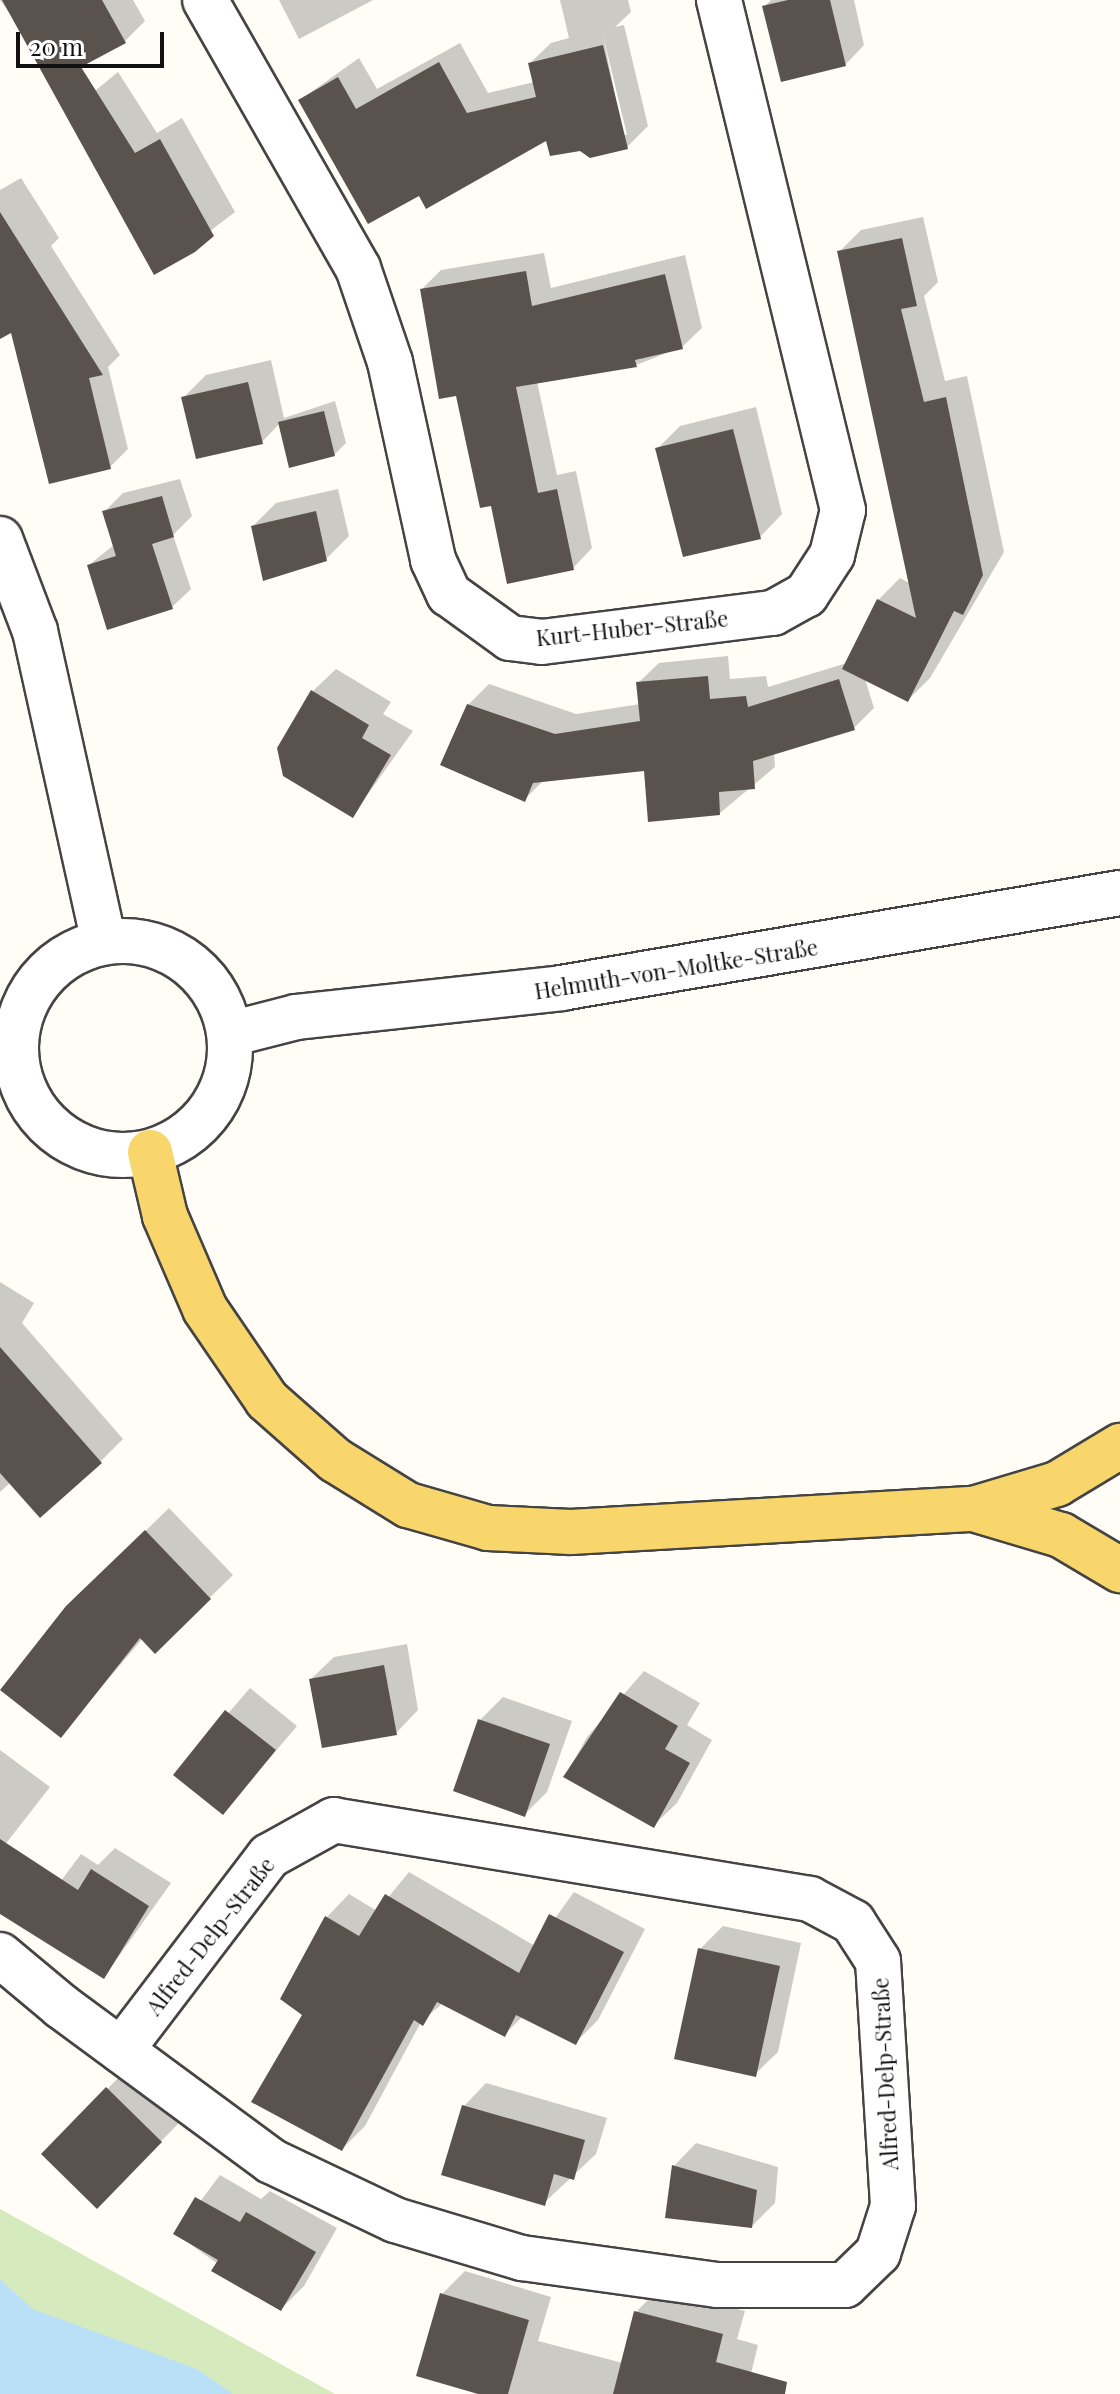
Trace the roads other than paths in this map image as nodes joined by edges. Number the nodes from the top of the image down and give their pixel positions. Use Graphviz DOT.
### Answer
graph roads {
  1 [pos="205,0"];
  2 [pos="719,0"];
  3 [pos="0,539"];
  4 [pos="1120,893"];
  5 [pos="104,941"];
  6 [pos="230,1034"];
  7 [pos="10,1081"];
  8 [pos="150,1152"];
  9 [pos="1120,1446"];
  10 [pos="973,1509"];
  11 [pos="1120,1570"];
  12 [pos="0,1955"];
  13 [pos="121,2050"];
  1 -- 2 [label="street, Kurt-Huber-Straße"];
  3 -- 5 [label="street"];
  4 -- 6 [label="street, Helmuth-von-Moltke-Straße"];
  5 -- 6 [label="street"];
  5 -- 7 [label="street"];
  6 -- 8 [label="street"];
  7 -- 8 [label="street"];
  8 -- 10 [label="main road"];
  9 -- 10 [label="main road"];
  10 -- 11 [label="main road"];
  12 -- 13 [label="street, Alfred-Delp-Straße"];
  13 -- 13 [label="street, Alfred-Delp-Straße"];
}
